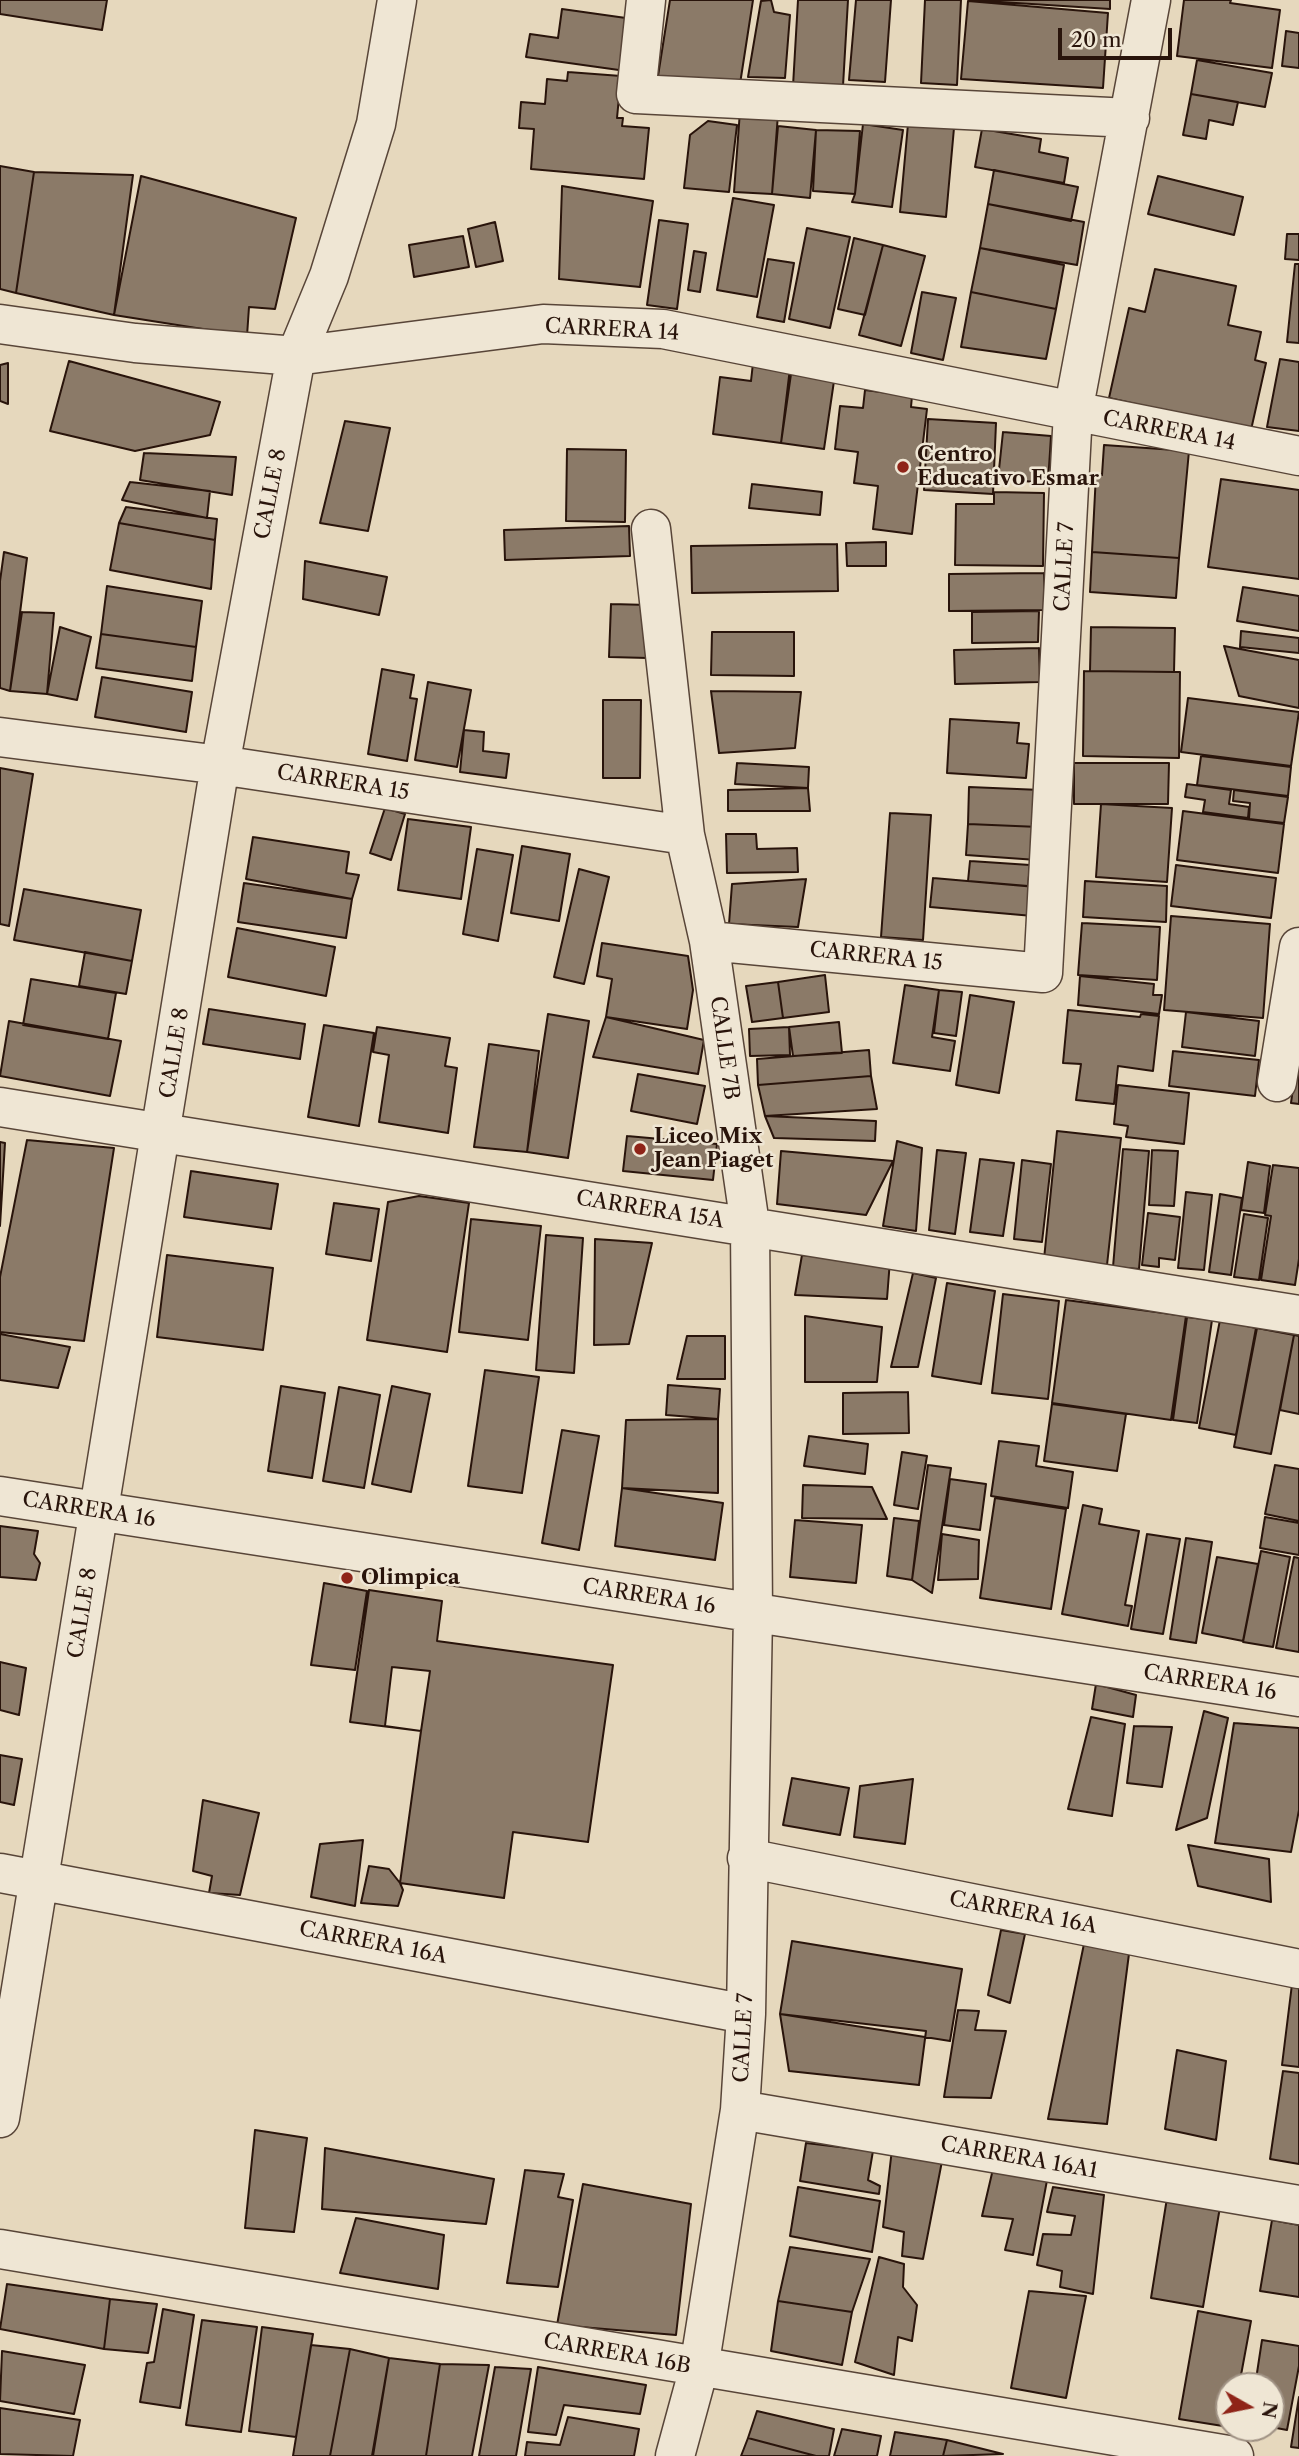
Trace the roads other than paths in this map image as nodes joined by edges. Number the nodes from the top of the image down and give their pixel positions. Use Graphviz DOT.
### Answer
graph roads {
  1 [pos="397,0"];
  2 [pos="646,0"];
  3 [pos="1151,0"];
  4 [pos="1130,118"];
  5 [pos="0,324"];
  6 [pos="296,356"];
  7 [pos="1073,412"];
  8 [pos="1299,456"];
  9 [pos="650,529"];
  10 [pos="0,737"];
  11 [pos="220,765"];
  12 [pos="685,835"];
  13 [pos="709,941"];
  14 [pos="1299,947"];
  15 [pos="1042,973"];
  16 [pos="1278,1082"];
  17 [pos="0,1107"];
  18 [pos="162,1135"];
  19 [pos="750,1225"];
  20 [pos="1299,1315"];
  21 [pos="0,1496"];
  22 [pos="99,1512"];
  23 [pos="753,1613"];
  24 [pos="1299,1697"];
  25 [pos="747,1858"];
  26 [pos="0,1873"];
  27 [pos="41,1880"];
  28 [pos="1297,1960"];
  29 [pos="746,2014"];
  30 [pos="740,2110"];
  31 [pos="0,2118"];
  32 [pos="1299,2205"];
  33 [pos="0,2249"];
  34 [pos="699,2368"];
  35 [pos="675,2456"];
  36 [pos="1234,2456"];
  1 -- 6 [label="street, CALLE 8"];
  2 -- 4 [label="street"];
  3 -- 4 [label="street, CALLE 7"];
  4 -- 7 [label="street, CALLE 7"];
  5 -- 6 [label="street, CARRERA 14"];
  6 -- 7 [label="street, CARRERA 14"];
  6 -- 11 [label="street, CALLE 8"];
  7 -- 8 [label="street, CARRERA 14"];
  7 -- 15 [label="street, CALLE 7"];
  9 -- 12 [label="street, CALLE 7B"];
  10 -- 11 [label="street, CARRERA 15"];
  11 -- 12 [label="street, CARRERA 15"];
  11 -- 18 [label="street, CALLE 8"];
  12 -- 13 [label="street, CALLE 7B"];
  13 -- 15 [label="street, CARRERA 15"];
  13 -- 19 [label="street, CALLE 7B"];
  14 -- 16 [label="street"];
  17 -- 18 [label="street, CARRERA 15A"];
  18 -- 19 [label="street, CARRERA 15A"];
  18 -- 22 [label="street, CALLE 8"];
  19 -- 20 [label="street, CARRERA 15A"];
  19 -- 23 [label="street, CALLE 7B"];
  21 -- 22 [label="street, CARRERA 16"];
  22 -- 23 [label="street, CARRERA 16"];
  22 -- 27 [label="street, CALLE 8"];
  23 -- 24 [label="street, CARRERA 16"];
  23 -- 25 [label="street, CALLE 7"];
  25 -- 28 [label="street, CARRERA 16A"];
  25 -- 29 [label="street, CALLE 7"];
  26 -- 27 [label="street, CARRERA 16A"];
  27 -- 29 [label="street, CARRERA 16A"];
  27 -- 31 [label="street, CALLE 8"];
  29 -- 30 [label="street, CALLE 7"];
  30 -- 32 [label="street, CARRERA 16A1"];
  30 -- 34 [label="street, CALLE 7"];
  33 -- 34 [label="street, CARRERA 16B"];
  34 -- 35 [label="street, CALLE 7"];
  34 -- 36 [label="street, CARRERA 16B"];
}
